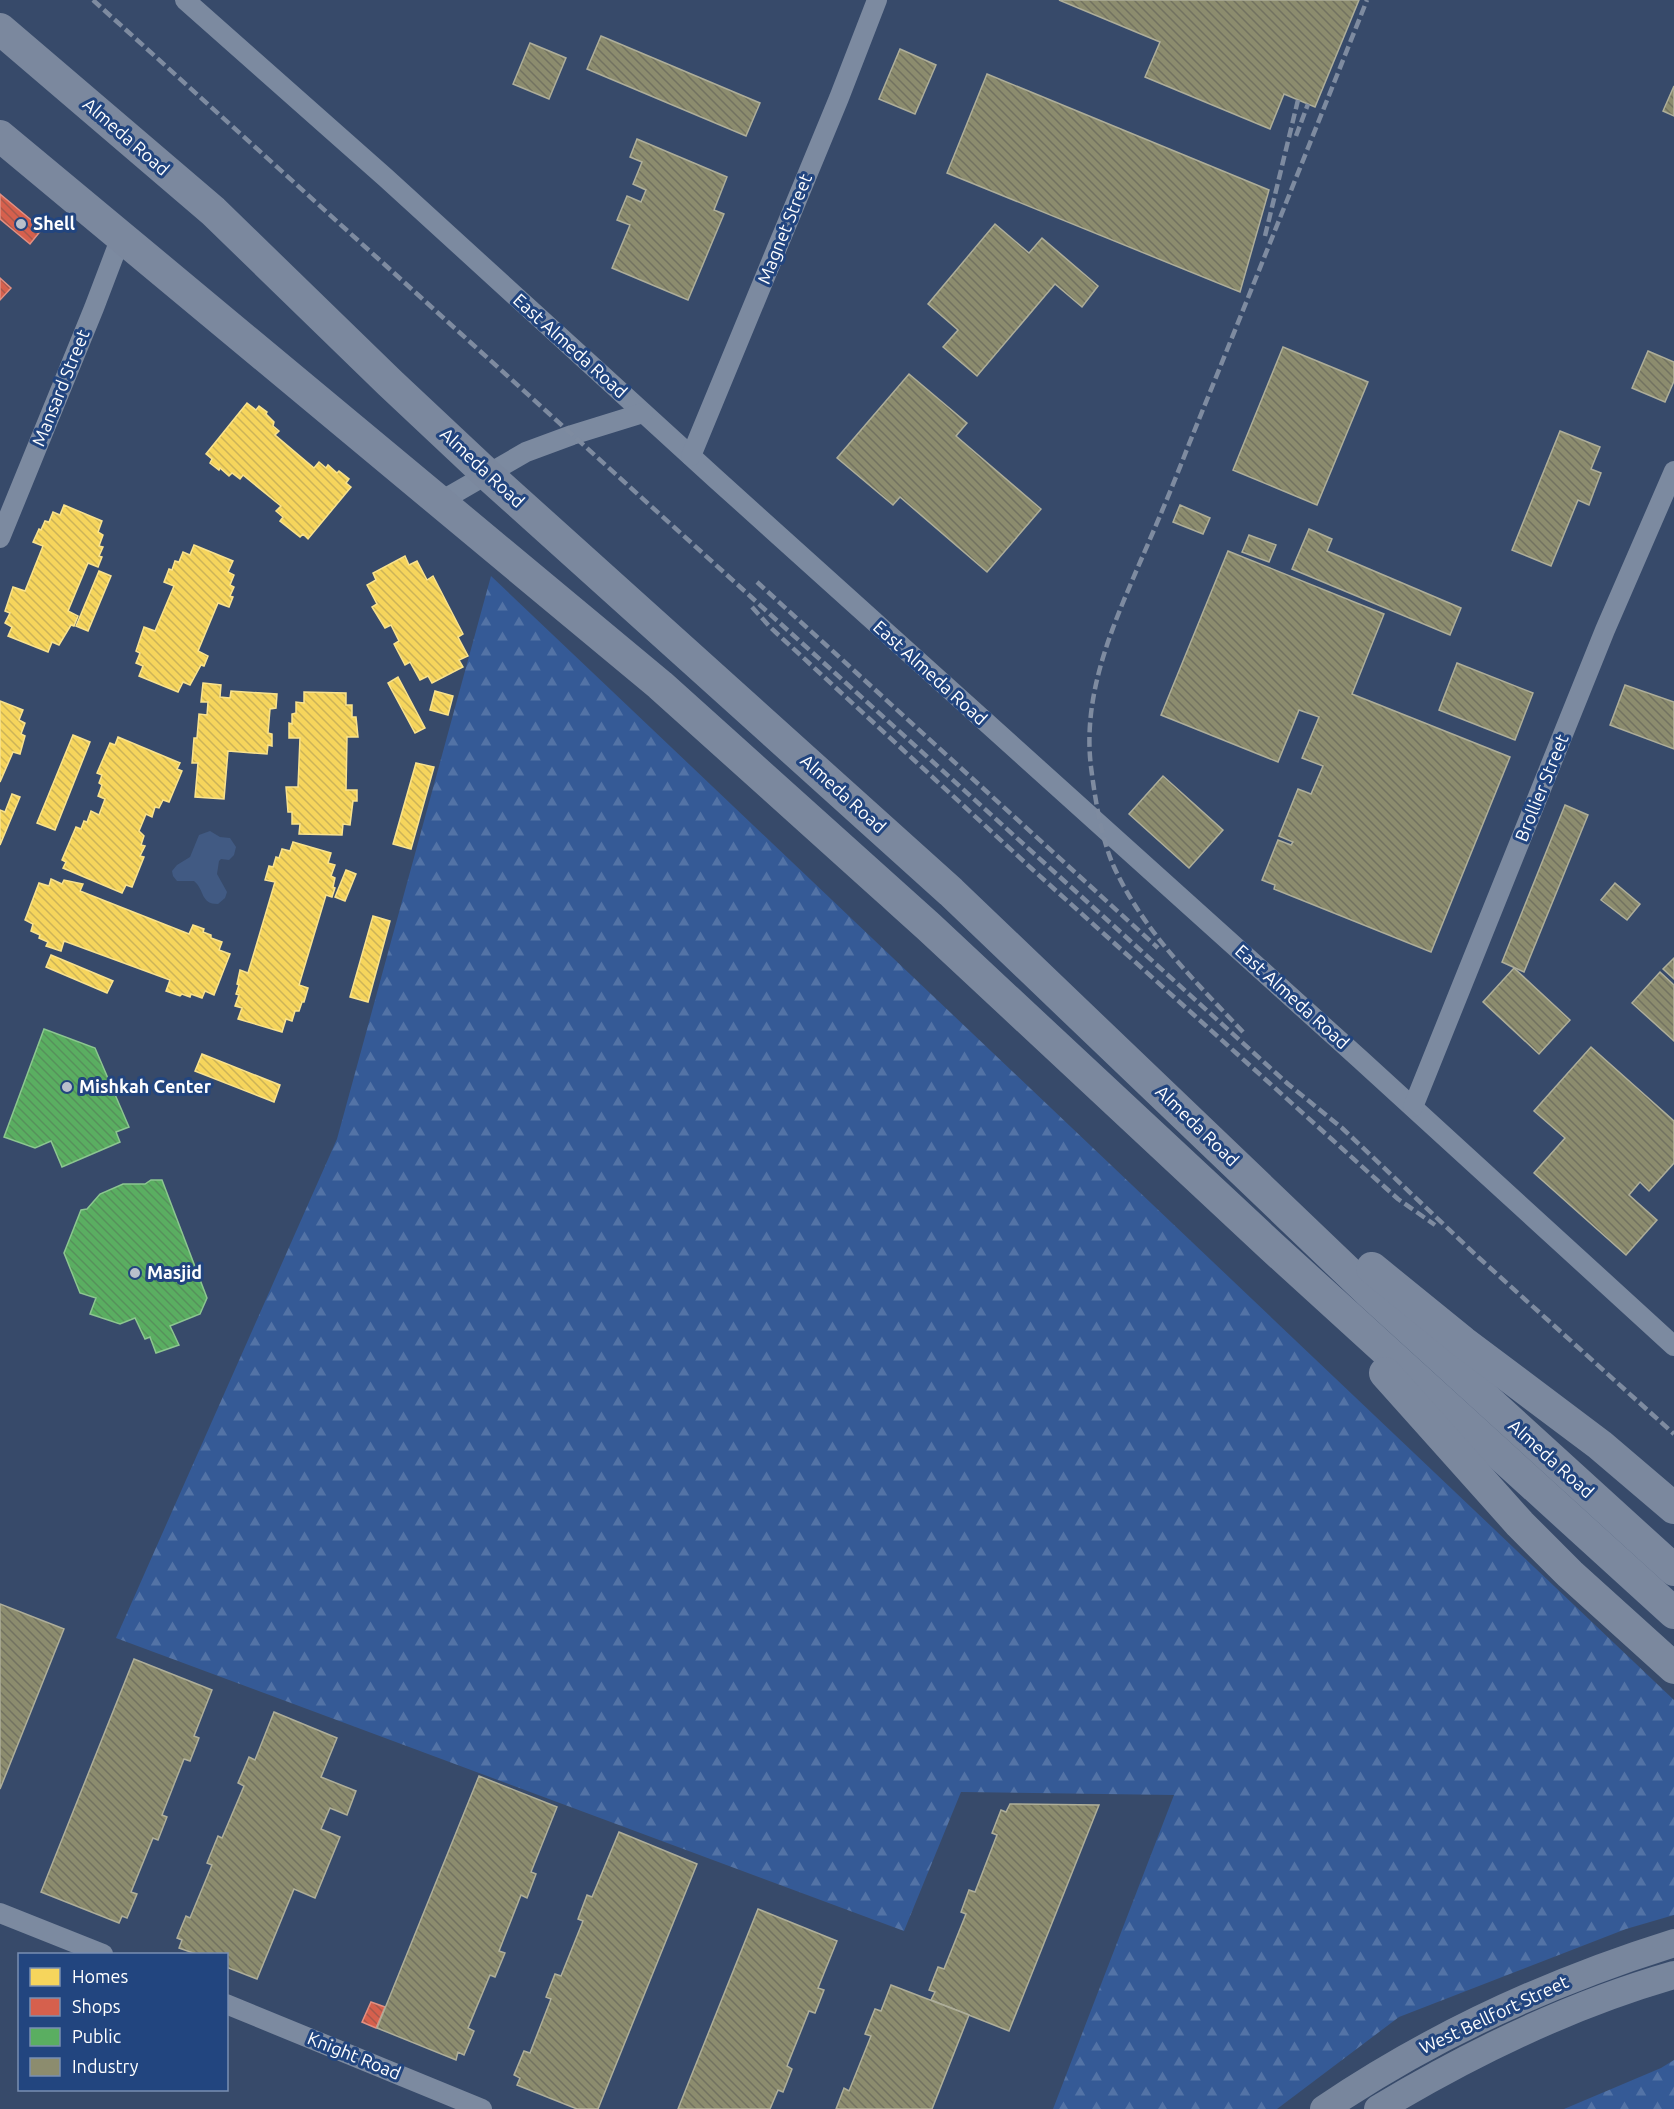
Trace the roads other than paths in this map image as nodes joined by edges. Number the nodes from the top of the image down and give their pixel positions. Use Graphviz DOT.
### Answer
graph roads {
  1 [pos="185,0"];
  2 [pos="877,0"];
  3 [pos="0,29"];
  4 [pos="0,136"];
  5 [pos="121,237"];
  6 [pos="643,413"];
  7 [pos="691,456"];
  8 [pos="1674,471"];
  9 [pos="488,474"];
  10 [pos="441,501"];
  11 [pos="0,538"];
  12 [pos="1413,1107"];
  13 [pos="1243,1170"];
  14 [pos="1272,1247"];
  15 [pos="1674,1346"];
  16 [pos="1674,1509"];
  17 [pos="1674,1570"];
  18 [pos="1674,1613"];
  19 [pos="1674,1668"];
  20 [pos="0,1913"];
  21 [pos="1674,1943"];
  22 [pos="100,1953"];
  23 [pos="1674,1975"];
  24 [pos="228,2005"];
  25 [pos="482,2109"];
  26 [pos="1324,2109"];
  27 [pos="1378,2109"];
  1 -- 6 [label="street, East Almeda Road"];
  2 -- 7 [label="street, Magnet Street"];
  3 -- 9 [label="main road, Almeda Road"];
  4 -- 5 [label="main road, Almeda Road"];
  5 -- 10 [label="main road, Almeda Road"];
  5 -- 11 [label="street, Mansard Street"];
  6 -- 7 [label="street, East Almeda Road"];
  6 -- 9 [label="street"];
  7 -- 12 [label="street, East Almeda Road"];
  8 -- 12 [label="street, Brollier Street"];
  9 -- 10 [label="street"];
  9 -- 13 [label="main road, Almeda Road"];
  10 -- 14 [label="main road, Almeda Road"];
  12 -- 15 [label="street, East Almeda Road"];
  13 -- 16 [label="main road"];
  13 -- 17 [label="main road, Almeda Road"];
  14 -- 18 [label="main road, Almeda Road"];
  14 -- 19 [label="main road"];
  20 -- 22 [label="street"];
  21 -- 26 [label="main road, West Bellfort Street"];
  23 -- 27 [label="main road, West Bellfort Street"];
  24 -- 25 [label="street, Knight Road"];
}
